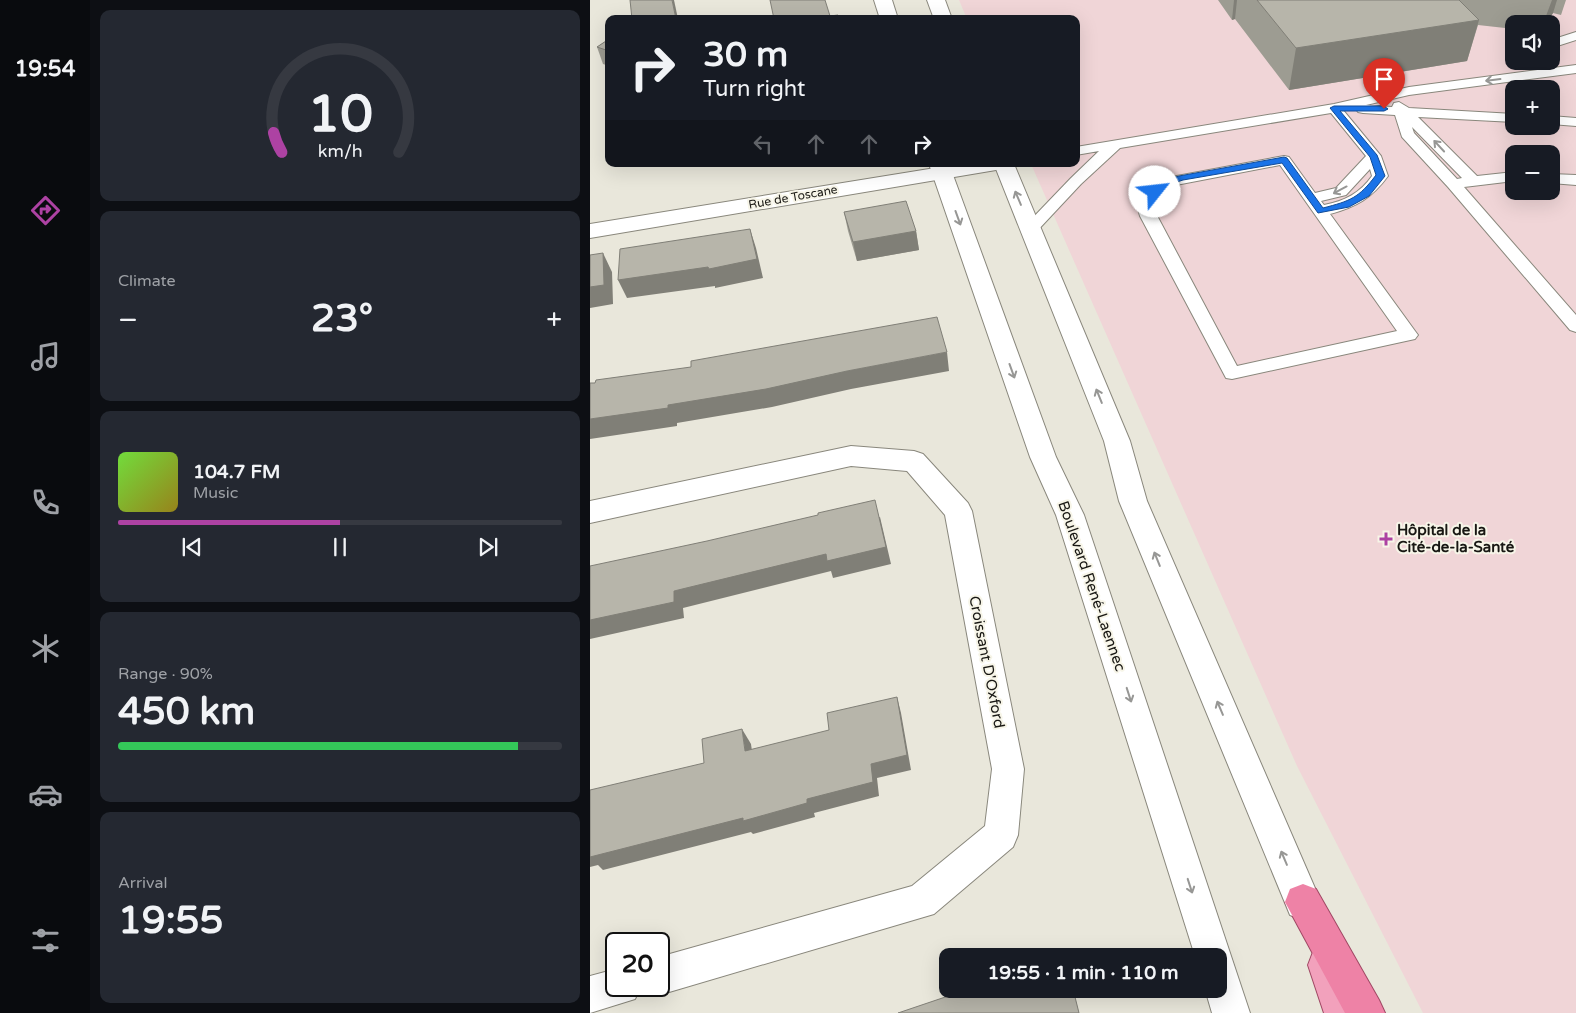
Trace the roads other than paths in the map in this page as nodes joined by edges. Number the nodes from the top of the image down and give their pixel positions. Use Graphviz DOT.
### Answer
graph roads {
  1 [pos="883,0"];
  2 [pos="936,0"];
  3 [pos="889,15"];
  4 [pos="942,15"];
  5 [pos="1576,36"];
  6 [pos="1560,41"];
  7 [pos="1576,69"];
  8 [pos="1514,76"];
  9 [pos="1390,95"];
  10 [pos="1334,108"];
  11 [pos="1401,110"];
  12 [pos="1505,117"];
  13 [pos="1560,121"];
  14 [pos="1576,122"];
  15 [pos="1115,144"];
  16 [pos="1080,150"];
  17 [pos="954,167"];
  18 [pos="1005,167"];
  19 [pos="940,168"];
  20 [pos="1505,177"];
  21 [pos="1560,179"];
  22 [pos="1576,180"];
  23 [pos="1472,181"];
  24 [pos="1453,184"];
  25 [pos="1316,204"];
  26 [pos="1031,228"];
  27 [pos="590,231"];
  28 [pos="1576,326"];
  29 [pos="590,512"];
  30 [pos="1303,902"];
  31 [pos="1209,948"];
  32 [pos="670,973"];
  33 [pos="605,991"];
  34 [pos="590,995"];
  35 [pos="1226,998"];
  36 [pos="1231,1013"];
  37 [pos="1343,1013"];
  38 [pos="1366,1013"];
  1 -- 3 [label="street"];
  2 -- 4 [label="street"];
  5 -- 6 [label="lane"];
  7 -- 8 [label="lane"];
  8 -- 9 [label="lane, one-way"];
  9 -- 10 [label="lane"];
  9 -- 11 [label="lane"];
  10 -- 11 [label="lane"];
  10 -- 15 [label="lane"];
  10 -- 25 [label="lane"];
  11 -- 12 [label="lane"];
  23 -- 11 [label="lane, one-way"];
  11 -- 24 [label="lane"];
  13 -- 14 [label="lane"];
  15 -- 16 [label="lane"];
  15 -- 26 [label="lane"];
  17 -- 19 [label="street, Rue de Toscane"];
  26 -- 18 [label="street, one-way"];
  19 -- 27 [label="street, Rue de Toscane"];
  19 -- 31 [label="street, Boulevard René-Laennec, one-way"];
  20 -- 23 [label="lane"];
  21 -- 22 [label="lane"];
  23 -- 24 [label="lane"];
  24 -- 28 [label="lane"];
  25 -- 25 [label="lane"];
  30 -- 26 [label="street, one-way"];
  29 -- 32 [label="street, Croissant D'Oxford"];
  30 -- 37 [label="main road"];
  30 -- 38 [label="highway"];
  33 -- 34 [label="street"];
  35 -- 36 [label="street"];
}
